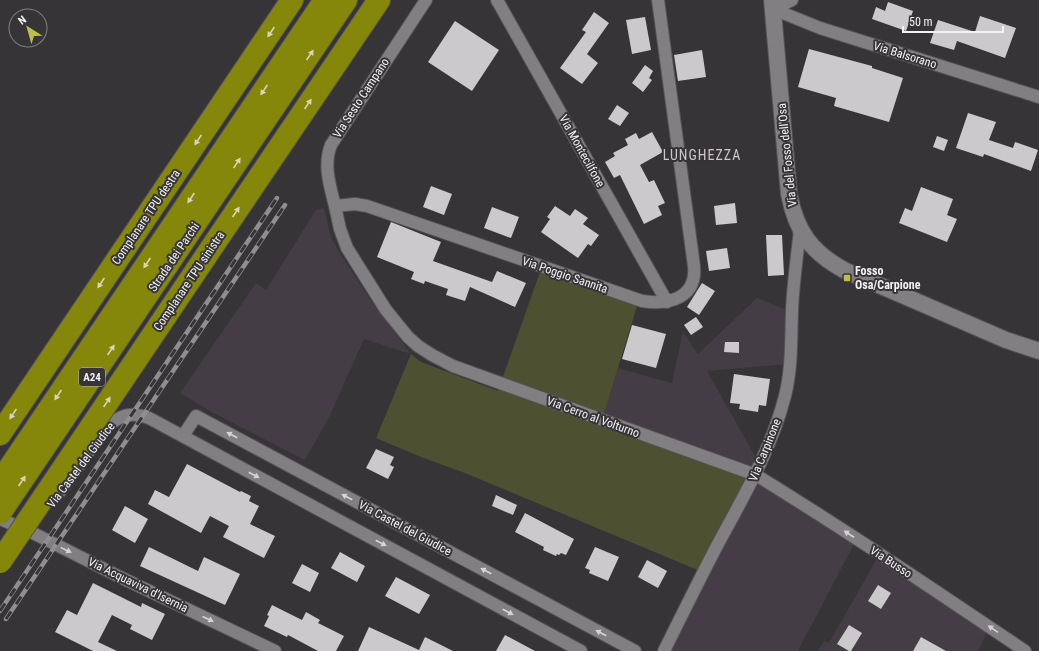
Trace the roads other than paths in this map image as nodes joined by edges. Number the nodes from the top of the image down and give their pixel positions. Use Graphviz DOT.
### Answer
graph roads {
  1 [pos="292,0"];
  2 [pos="325,0"];
  3 [pos="346,0"];
  4 [pos="379,0"];
  5 [pos="426,0"];
  6 [pos="497,0"];
  7 [pos="658,0"];
  8 [pos="792,0"];
  9 [pos="772,4"];
  10 [pos="1039,97"];
  11 [pos="335,206"];
  12 [pos="800,230"];
  13 [pos="176,236"];
  14 [pos="667,302"];
  15 [pos="1039,351"];
  16 [pos="0,434"];
  17 [pos="183,436"];
  18 [pos="756,475"];
  19 [pos="0,482"];
  20 [pos="0,513"];
  21 [pos="0,519"];
  22 [pos="31,532"];
  23 [pos="0,562"];
  24 [pos="275,651"];
  25 [pos="581,651"];
  26 [pos="635,651"];
  27 [pos="664,651"];
  28 [pos="1025,651"];
  1 -- 16 [label="highway, Complanare TPU destra, one-way"];
  2 -- 13 [label="highway, Strada dei Parchi / A24, one-way"];
  13 -- 3 [label="highway, Strada dei Parchi / A24, one-way"];
  23 -- 4 [label="highway, Complanare TPU sinistra, one-way, bridge"];
  5 -- 11 [label="street, Via Sesto Campano"];
  6 -- 14 [label="street, Via Montecilfone"];
  7 -- 14 [label="street, Via Poggio Sannita"];
  8 -- 9 [label="street"];
  9 -- 10 [label="street, Via Balsorano"];
  9 -- 12 [label="street, Via del Fosso dell'Osa"];
  11 -- 14 [label="street, Via Poggio Sannita"];
  11 -- 18 [label="street, Via Cerro al Volturno"];
  12 -- 15 [label="street, Via del Fosso dell'Osa"];
  12 -- 18 [label="street, Via Carpinone"];
  13 -- 19 [label="highway, Strada dei Parchi / A24, one-way"];
  20 -- 13 [label="highway, Strada dei Parchi / A24, one-way"];
  17 -- 22 [label="street, Via Castel del Giudice"];
  17 -- 25 [label="street, Via Castel del Giudice, one-way"];
  26 -- 17 [label="street, Via Castel del Giudice, one-way"];
  18 -- 27 [label="street, Via Carpinone"];
  28 -- 18 [label="street, Via Busso, one-way"];
  21 -- 22 [label="street, Via Acquaviva d'Isernia"];
  22 -- 24 [label="street, Via Acquaviva d'Isernia, one-way"];
}
